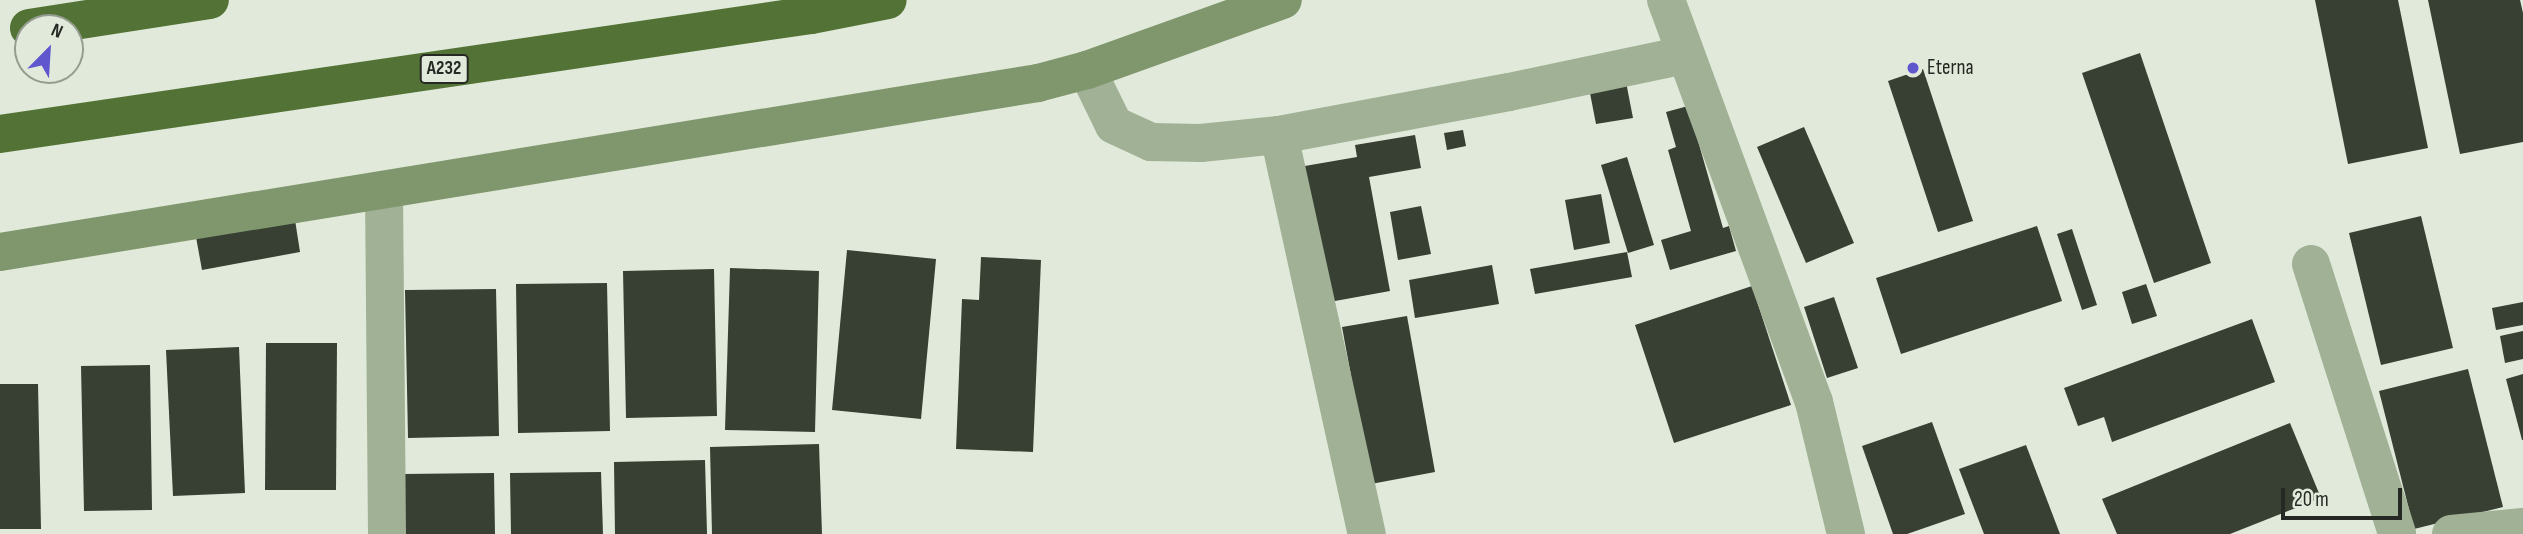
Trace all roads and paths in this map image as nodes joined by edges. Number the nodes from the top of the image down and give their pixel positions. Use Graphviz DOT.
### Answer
graph roads {
  1 [pos="210,0"];
  2 [pos="888,0"];
  3 [pos="1283,0"];
  4 [pos="1666,0"];
  5 [pos="84,19"];
  6 [pos="1684,55"];
  7 [pos="1087,71"];
  8 [pos="0,134"];
  9 [pos="1279,135"];
  10 [pos="384,191"];
  11 [pos="0,252"];
  12 [pos="2311,264"];
  13 [pos="2523,527"];
  14 [pos="387,534"];
  15 [pos="1367,534"];
  16 [pos="1846,534"];
  17 [pos="2397,534"];
  18 [pos="2451,534"];
  1 -- 5 [label="highway"];
  2 -- 8 [label="highway, A232"];
  3 -- 7 [label="main road"];
  4 -- 6 [label="street"];
  6 -- 9 [label="street"];
  6 -- 16 [label="street"];
  7 -- 9 [label="street"];
  7 -- 10 [label="main road"];
  9 -- 15 [label="street"];
  10 -- 11 [label="main road"];
  10 -- 14 [label="street"];
  12 -- 17 [label="street"];
  13 -- 18 [label="street"];
}
